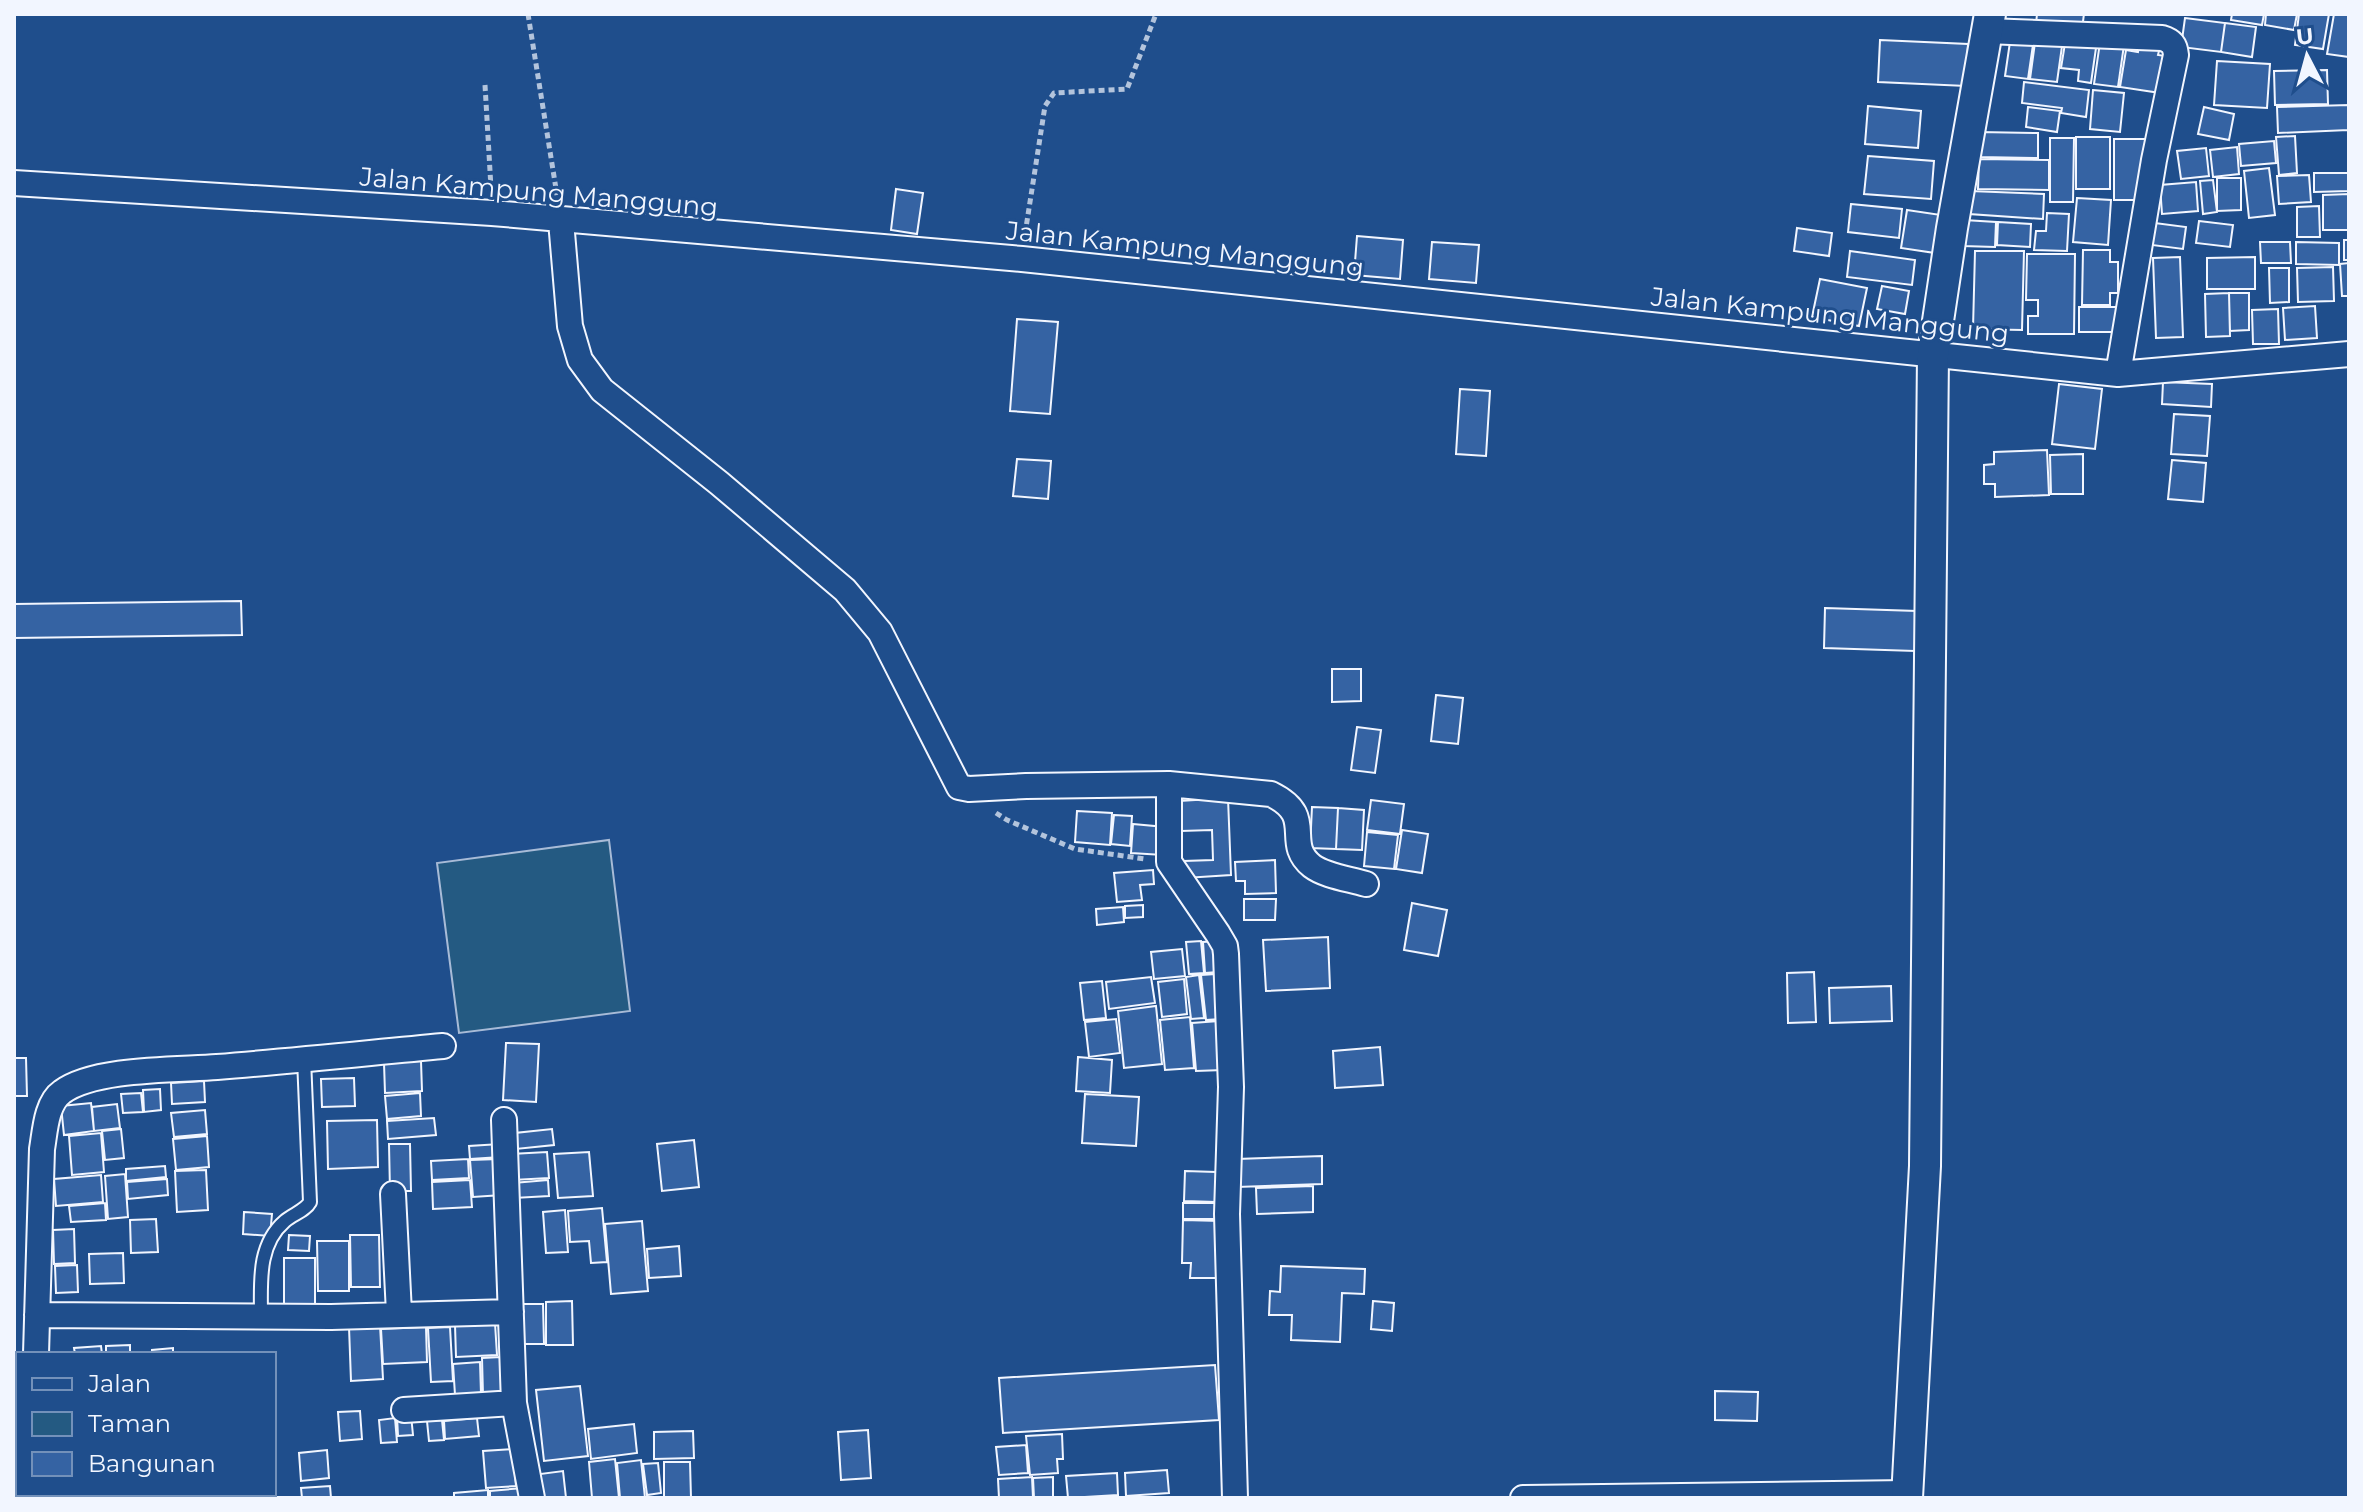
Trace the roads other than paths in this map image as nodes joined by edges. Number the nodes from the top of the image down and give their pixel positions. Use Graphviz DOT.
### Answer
graph roads {
  1 [pos="1988,22"];
  2 [pos="2163,26"];
  3 [pos="14,183"];
  4 [pos="561,221"];
  5 [pos="1933,354"];
  6 [pos="2349,354"];
  7 [pos="2118,374"];
  8 [pos="1169,784"];
  9 [pos="1366,884"];
  10 [pos="443,1046"];
  11 [pos="304,1059"];
  12 [pos="504,1120"];
  13 [pos="393,1194"];
  14 [pos="511,1312"];
  15 [pos="399,1313"];
  16 [pos="37,1315"];
  17 [pos="261,1316"];
  18 [pos="36,1352"];
  19 [pos="514,1403"];
  20 [pos="404,1410"];
  21 [pos="1907,1496"];
  22 [pos="532,1498"];
  23 [pos="1235,1498"];
  24 [pos="1523,1498"];
  1 -- 2 [label="street"];
  1 -- 5 [label="street"];
  2 -- 7 [label="street"];
  3 -- 4 [label="street, Jalan Kampung Manggung"];
  4 -- 5 [label="street, Jalan Kampung Manggung"];
  4 -- 8 [label="street"];
  5 -- 7 [label="street, Jalan Kampung Manggung"];
  5 -- 21 [label="street"];
  6 -- 7 [label="street, Jalan Kampung Manggung"];
  8 -- 9 [label="street"];
  8 -- 23 [label="street"];
  10 -- 11 [label="street"];
  11 -- 16 [label="street"];
  11 -- 17 [label="lane"];
  12 -- 14 [label="street"];
  13 -- 15 [label="street"];
  14 -- 15 [label="street"];
  14 -- 19 [label="street"];
  15 -- 17 [label="street"];
  16 -- 17 [label="street"];
  16 -- 18 [label="street"];
  19 -- 20 [label="street"];
  19 -- 22 [label="street"];
  21 -- 24 [label="street"];
}
